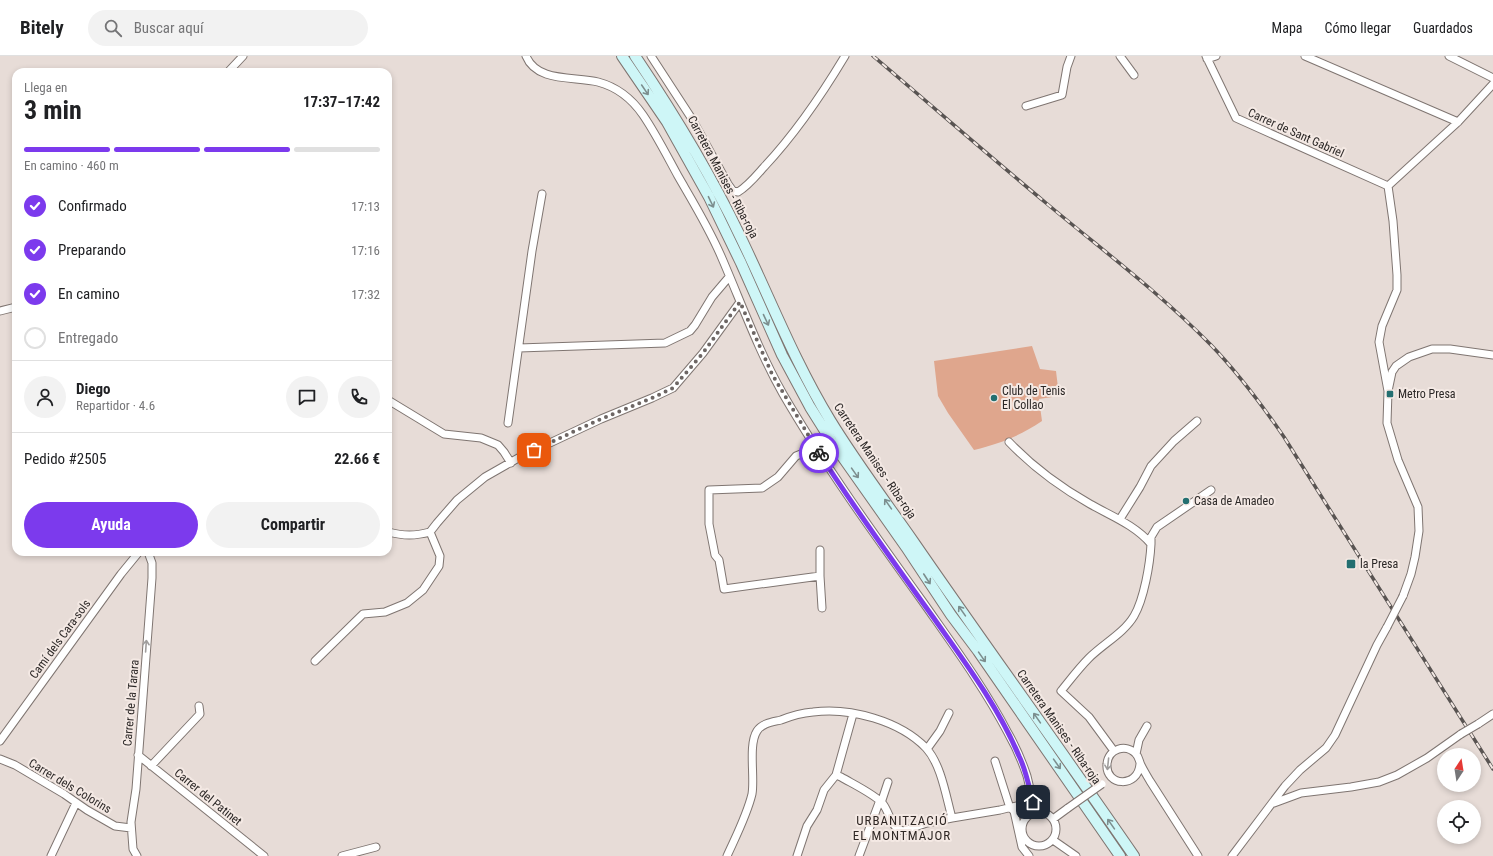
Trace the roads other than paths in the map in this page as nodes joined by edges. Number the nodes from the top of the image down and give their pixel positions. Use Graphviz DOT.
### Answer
graph roads {
  1 [pos="243,56"];
  2 [pos="526,56"];
  3 [pos="622,56"];
  4 [pos="635,56"];
  5 [pos="651,56"];
  6 [pos="845,56"];
  7 [pos="1071,56"];
  8 [pos="1120,56"];
  9 [pos="1216,56"];
  10 [pos="1305,56"];
  11 [pos="1449,56"];
  12 [pos="1207,57"];
  13 [pos="232,68"];
  14 [pos="1134,75"];
  15 [pos="1493,78"];
  16 [pos="1493,84"];
  17 [pos="1026,106"];
  18 [pos="1458,122"];
  19 [pos="1388,186"];
  20 [pos="542,194"];
  21 [pos="729,277"];
  22 [pos="740,302"];
  23 [pos="12,308"];
  24 [pos="0,311"];
  25 [pos="519,348"];
  26 [pos="1493,355"];
  27 [pos="1388,391"];
  28 [pos="392,402"];
  29 [pos="1196,421"];
  30 [pos="508,423"];
  31 [pos="1009,442"];
  32 [pos="816,448"];
  33 [pos="511,463"];
  34 [pos="1211,490"];
  35 [pos="1120,519"];
  36 [pos="430,532"];
  37 [pos="392,533"];
  38 [pos="1151,544"];
  39 [pos="820,550"];
  40 [pos="137,556"];
  41 [pos="149,556"];
  42 [pos="820,576"];
  43 [pos="822,608"];
  44 [pos="315,661"];
  45 [pos="199,706"];
  46 [pos="949,713"];
  47 [pos="853,714"];
  48 [pos="1493,714"];
  49 [pos="1147,726"];
  50 [pos="0,741"];
  51 [pos="927,749"];
  52 [pos="1114,751"];
  53 [pos="1136,754"];
  54 [pos="138,755"];
  55 [pos="0,759"];
  56 [pos="995,761"];
  57 [pos="1140,764"];
  58 [pos="151,766"];
  59 [pos="836,775"];
  60 [pos="1111,777"];
  61 [pos="888,782"];
  62 [pos="880,801"];
  63 [pos="1033,802"];
  64 [pos="76,803"];
  65 [pos="1274,803"];
  66 [pos="1010,808"];
  67 [pos="1037,812"];
  68 [pos="952,818"];
  69 [pos="1053,819"];
  70 [pos="131,828"];
  71 [pos="1053,840"];
  72 [pos="376,847"];
  73 [pos="51,856"];
  74 [pos="138,856"];
  75 [pos="264,856"];
  76 [pos="342,856"];
  77 [pos="727,856"];
  78 [pos="797,856"];
  79 [pos="859,856"];
  80 [pos="1029,856"];
  81 [pos="1076,856"];
  82 [pos="1120,856"];
  83 [pos="1134,856"];
  84 [pos="1198,856"];
  85 [pos="1232,856"];
  1 -- 13 [label="street"];
  2 -- 21 [label="street"];
  3 -- 82 [label="main road, Carretera Manises - Riba-roja, one-way"];
  83 -- 4 [label="main road, Carretera Manises - Riba-roja, one-way"];
  5 -- 6 [label="street"];
  7 -- 17 [label="street"];
  8 -- 14 [label="street"];
  9 -- 12 [label="street"];
  10 -- 18 [label="street"];
  11 -- 15 [label="street"];
  12 -- 19 [label="street, Carrer de Sant Gabriel"];
  16 -- 18 [label="street"];
  18 -- 19 [label="street"];
  19 -- 27 [label="street"];
  20 -- 25 [label="street"];
  21 -- 22 [label="street"];
  21 -- 25 [label="street"];
  22 -- 32 [label="street"];
  22 -- 33 [label="street"];
  23 -- 24 [label="street"];
  25 -- 30 [label="street"];
  26 -- 27 [label="street"];
  27 -- 65 [label="street, bridge"];
  28 -- 33 [label="street"];
  29 -- 35 [label="street"];
  31 -- 35 [label="street"];
  32 -- 42 [label="street"];
  32 -- 63 [label="street"];
  33 -- 36 [label="street"];
  34 -- 38 [label="street"];
  35 -- 38 [label="street"];
  36 -- 37 [label="street"];
  36 -- 44 [label="street"];
  38 -- 52 [label="street, Carretera Manises - Riba-roja"];
  39 -- 42 [label="street"];
  40 -- 50 [label="street, Camí dels Cara-sols"];
  54 -- 41 [label="street, Carrer de la Tarara, one-way"];
  42 -- 43 [label="street"];
  45 -- 58 [label="street"];
  46 -- 51 [label="street"];
  47 -- 51 [label="street"];
  47 -- 59 [label="street"];
  47 -- 77 [label="street"];
  48 -- 65 [label="street, bridge"];
  49 -- 53 [label="street"];
  51 -- 68 [label="street"];
  52 -- 53 [label="street"];
  52 -- 60 [label="street, one-way"];
  53 -- 57 [label="street"];
  54 -- 58 [label="street, Carrer del Patinet"];
  54 -- 70 [label="street, Carrer de la Tarara"];
  55 -- 64 [label="street, Carrer dels Colorins"];
  56 -- 66 [label="street"];
  57 -- 60 [label="street"];
  57 -- 84 [label="street"];
  58 -- 75 [label="street, Carrer del Patinet"];
  59 -- 62 [label="street"];
  59 -- 78 [label="street"];
  60 -- 69 [label="street, bridge"];
  61 -- 62 [label="street"];
  62 -- 68 [label="street"];
  62 -- 79 [label="street"];
  63 -- 66 [label="street"];
  63 -- 67 [label="street"];
  64 -- 70 [label="street, Carrer dels Colorins"];
  64 -- 73 [label="street"];
  65 -- 85 [label="street"];
  66 -- 68 [label="street"];
  66 -- 80 [label="street"];
  67 -- 69 [label="street"];
  67 -- 71 [label="street"];
  69 -- 71 [label="street"];
  70 -- 74 [label="street, Carrer de la Tarara"];
  71 -- 81 [label="street"];
  72 -- 76 [label="street"];
}
